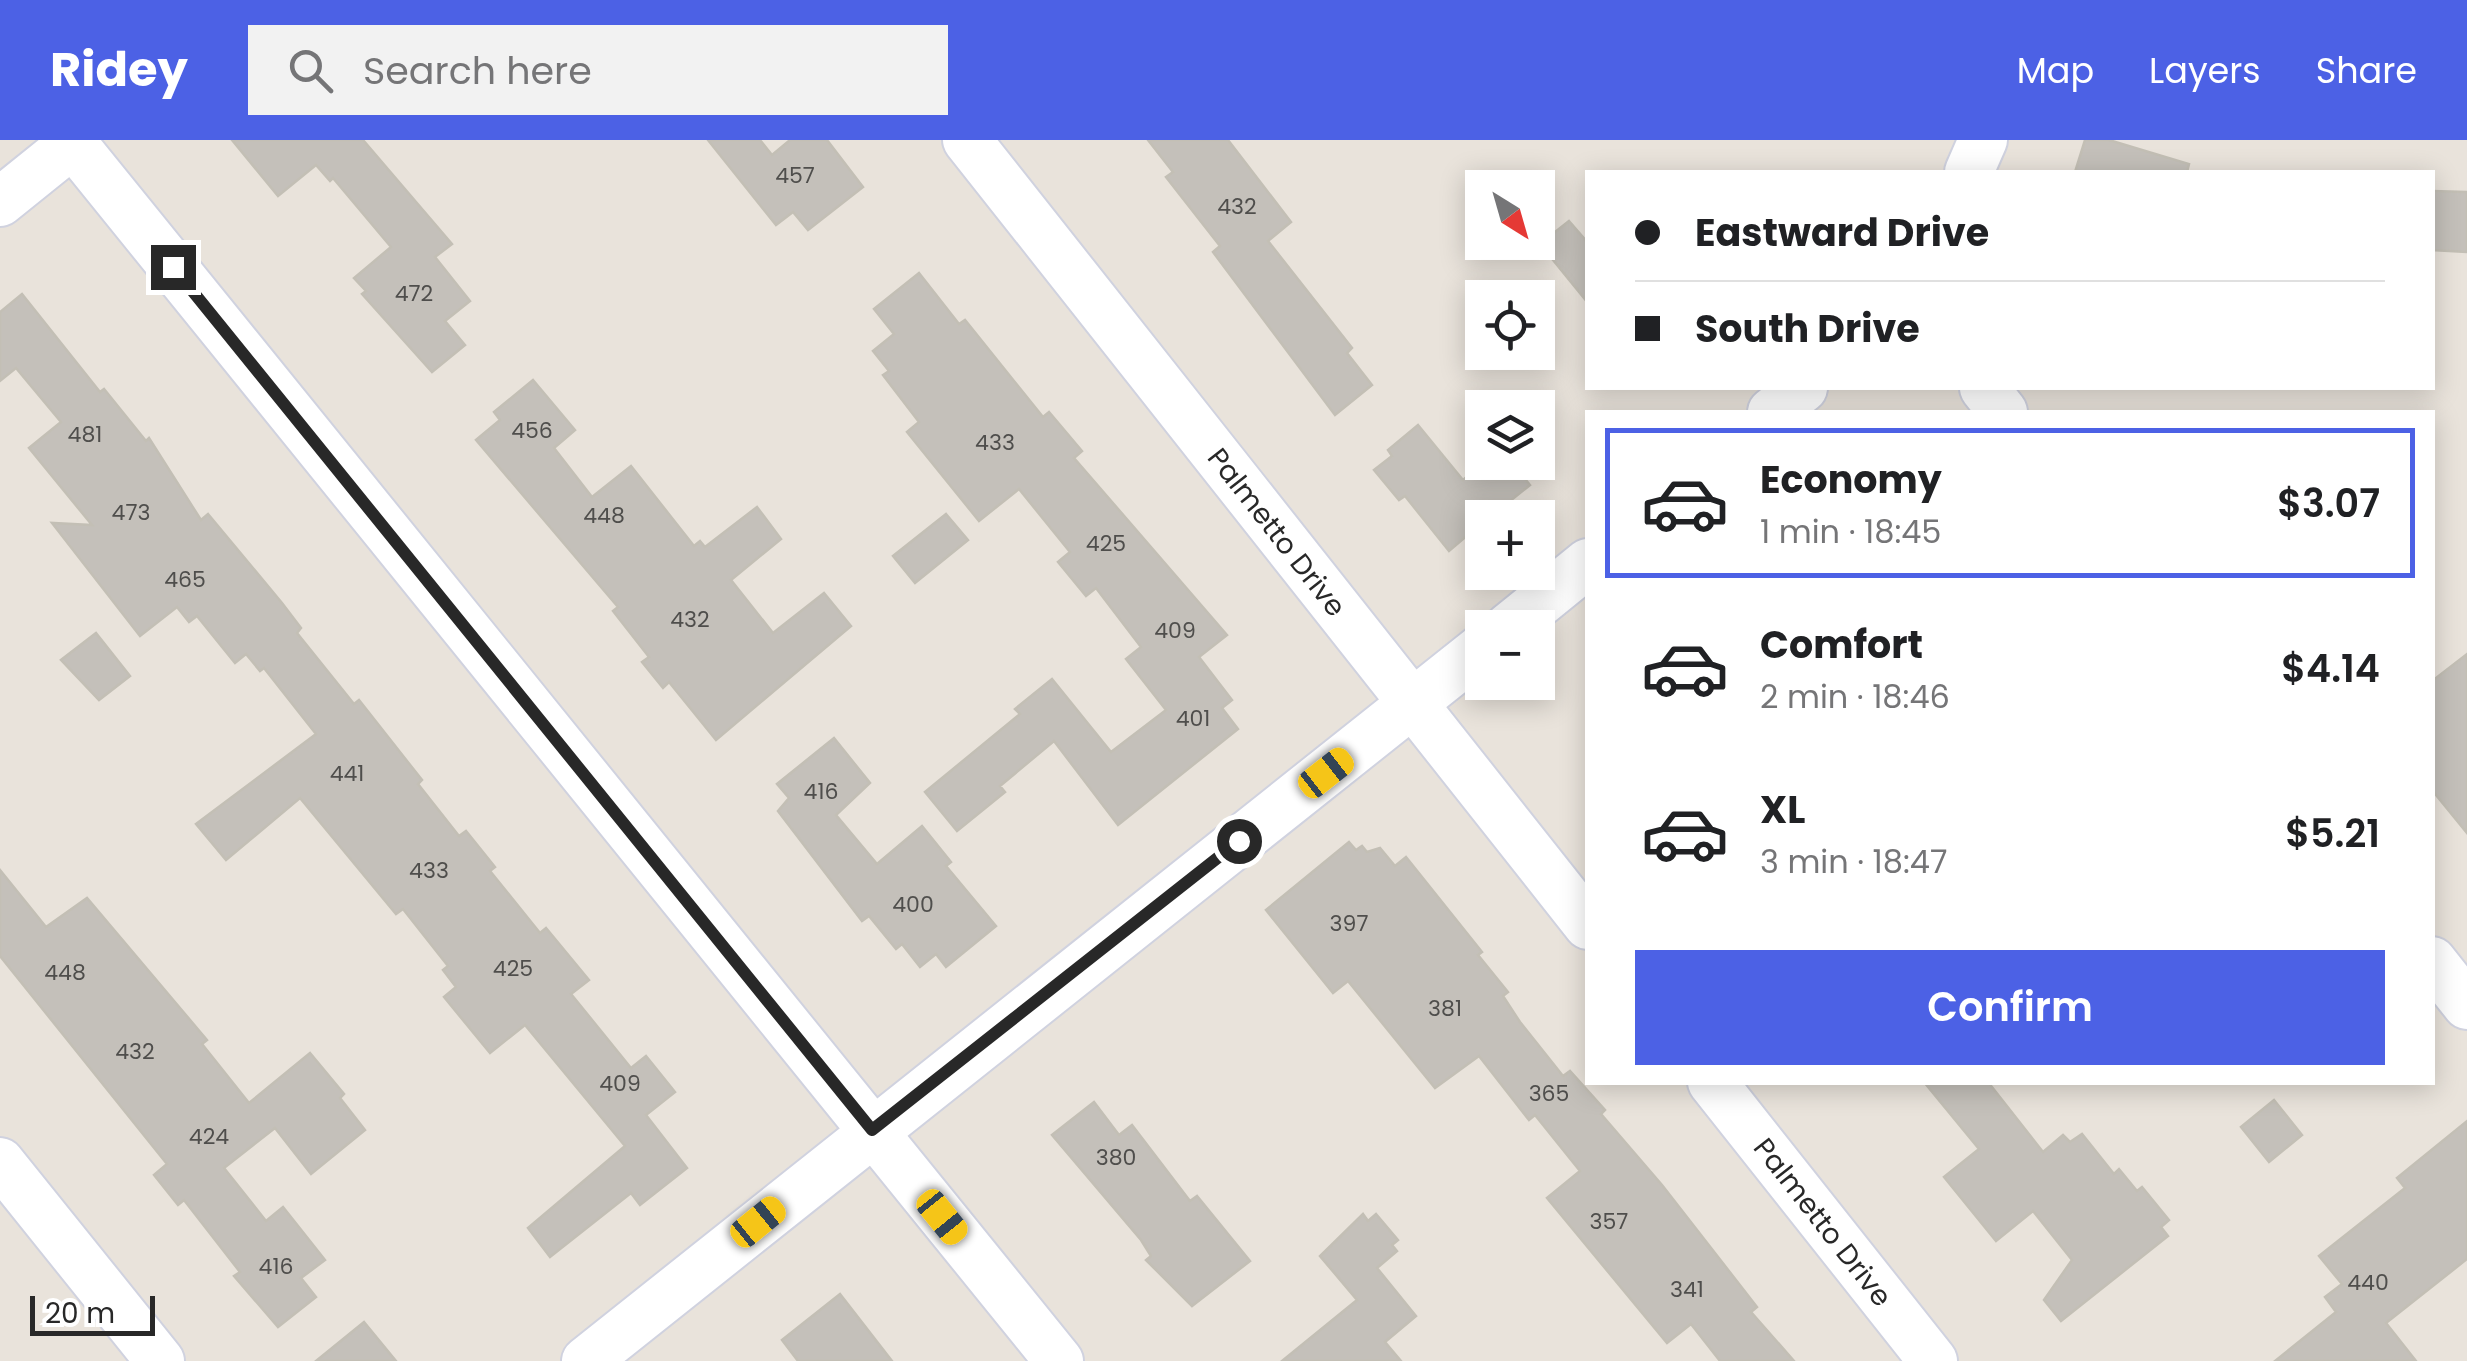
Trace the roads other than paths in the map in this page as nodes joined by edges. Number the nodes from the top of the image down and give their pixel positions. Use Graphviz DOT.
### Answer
graph roads {
  1 [pos="967,140"];
  2 [pos="1983,140"];
  3 [pos="73,141"];
  4 [pos="1970,170"];
  5 [pos="0,202"];
  6 [pos="1800,390"];
  7 [pos="1986,390"];
  8 [pos="1775,410"];
  9 [pos="2001,410"];
  10 [pos="1585,565"];
  11 [pos="1530,610"];
  12 [pos="1465,662"];
  13 [pos="1413,704"];
  14 [pos="1585,921"];
  15 [pos="2435,965"];
  16 [pos="2467,1005"];
  17 [pos="1714,1085"];
  18 [pos="872,1130"];
  19 [pos="0,1162"];
  20 [pos="160,1361"];
  21 [pos="586,1361"];
  22 [pos="1059,1361"];
  23 [pos="1933,1361"];
  1 -- 13 [label="street, Palmetto Drive"];
  2 -- 4 [label="street"];
  3 -- 5 [label="street"];
  3 -- 18 [label="street"];
  6 -- 8 [label="street"];
  7 -- 9 [label="street"];
  10 -- 11 [label="street"];
  12 -- 13 [label="street"];
  13 -- 14 [label="street, Palmetto Drive"];
  13 -- 18 [label="street"];
  15 -- 16 [label="street"];
  17 -- 23 [label="street, Palmetto Drive"];
  18 -- 21 [label="street"];
  18 -- 22 [label="street"];
  19 -- 20 [label="street"];
}
